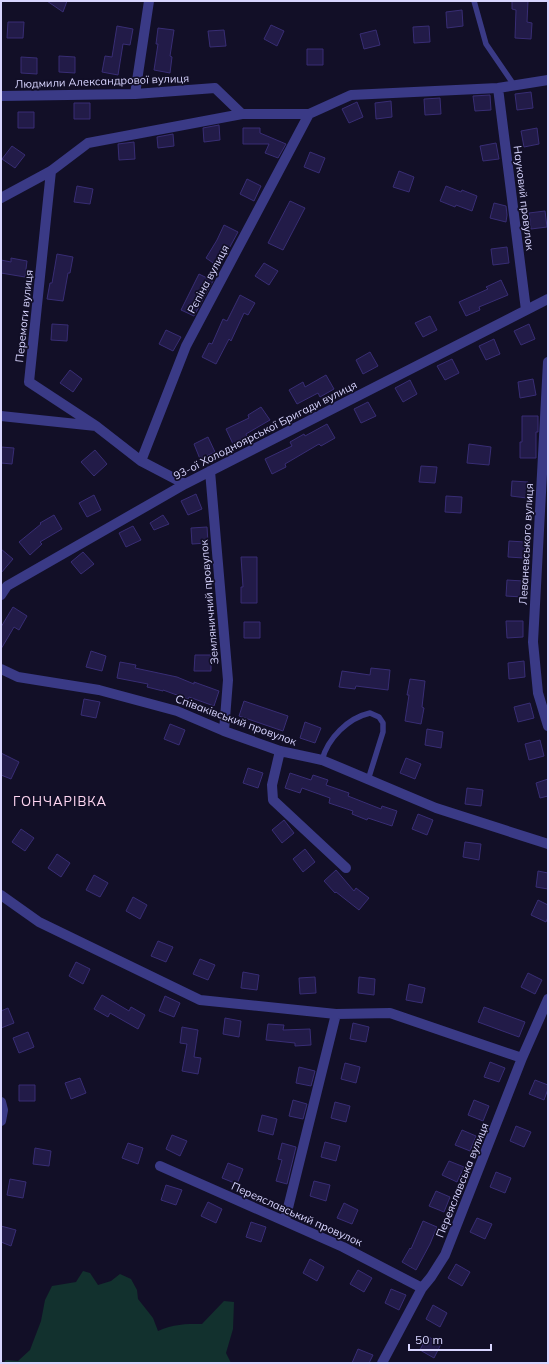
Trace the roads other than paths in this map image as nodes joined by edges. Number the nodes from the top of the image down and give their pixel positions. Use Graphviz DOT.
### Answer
graph roads {
  1 [pos="149,1"];
  2 [pos="474,1"];
  3 [pos="548,80"];
  4 [pos="514,85"];
  5 [pos="498,88"];
  6 [pos="136,94"];
  7 [pos="1,96"];
  8 [pos="242,114"];
  9 [pos="309,114"];
  10 [pos="51,171"];
  11 [pos="1,198"];
  12 [pos="548,300"];
  13 [pos="526,310"];
  14 [pos="548,362"];
  15 [pos="1,416"];
  16 [pos="96,426"];
  17 [pos="141,461"];
  18 [pos="210,471"];
  19 [pos="185,484"];
  20 [pos="1,595"];
  21 [pos="1,669"];
  22 [pos="548,726"];
  23 [pos="224,731"];
  24 [pos="280,751"];
  25 [pos="322,760"];
  26 [pos="368,780"];
  27 [pos="548,844"];
  28 [pos="346,868"];
  29 [pos="1,894"];
  30 [pos="548,999"];
  31 [pos="336,1014"];
  32 [pos="522,1058"];
  33 [pos="1,1102"];
  34 [pos="1,1121"];
  35 [pos="160,1166"];
  36 [pos="285,1220"];
  37 [pos="422,1288"];
  38 [pos="382,1363"];
  1 -- 6 [label="street"];
  2 -- 4 [label="lane"];
  3 -- 4 [label="street"];
  4 -- 5 [label="street"];
  5 -- 9 [label="street"];
  5 -- 13 [label="street, Науковий провулок"];
  6 -- 7 [label="street, Людмили Александрової вулиця"];
  6 -- 8 [label="street, Людмили Александрової вулиця"];
  8 -- 9 [label="street"];
  8 -- 10 [label="street"];
  9 -- 17 [label="street, Рєпіна вулиця"];
  10 -- 11 [label="street"];
  10 -- 16 [label="street, Перемоги вулиця"];
  12 -- 13 [label="street, 93-ої Холодноярської Бригади вулиця"];
  13 -- 18 [label="street, 93-ої Холодноярської Бригади вулиця"];
  14 -- 22 [label="street, Леваневського вулиця"];
  15 -- 16 [label="street"];
  16 -- 17 [label="street, Перемоги вулиця"];
  17 -- 19 [label="street, Перемоги вулиця"];
  18 -- 19 [label="street, 93-ої Холодноярської Бригади вулиця"];
  18 -- 23 [label="street, Земляничний провулок"];
  19 -- 20 [label="street, 93-ої Холодноярської Бригади вулиця"];
  21 -- 23 [label="street, Співаківський провулок"];
  23 -- 24 [label="street, Співаківський провулок"];
  24 -- 25 [label="street, Співаківський провулок"];
  24 -- 28 [label="street"];
  25 -- 26 [label="street, Співаківський провулок"];
  25 -- 26 [label="lane"];
  26 -- 27 [label="street, Співаківський провулок"];
  29 -- 31 [label="street"];
  30 -- 32 [label="street, Переяславська вулиця"];
  31 -- 32 [label="street"];
  31 -- 36 [label="street"];
  32 -- 37 [label="street, Переяславська вулиця"];
  33 -- 34 [label="street"];
  35 -- 36 [label="street, Переяславський провулок"];
  36 -- 37 [label="street, Переяславський провулок"];
  37 -- 38 [label="street, Переяславська вулиця"];
}
